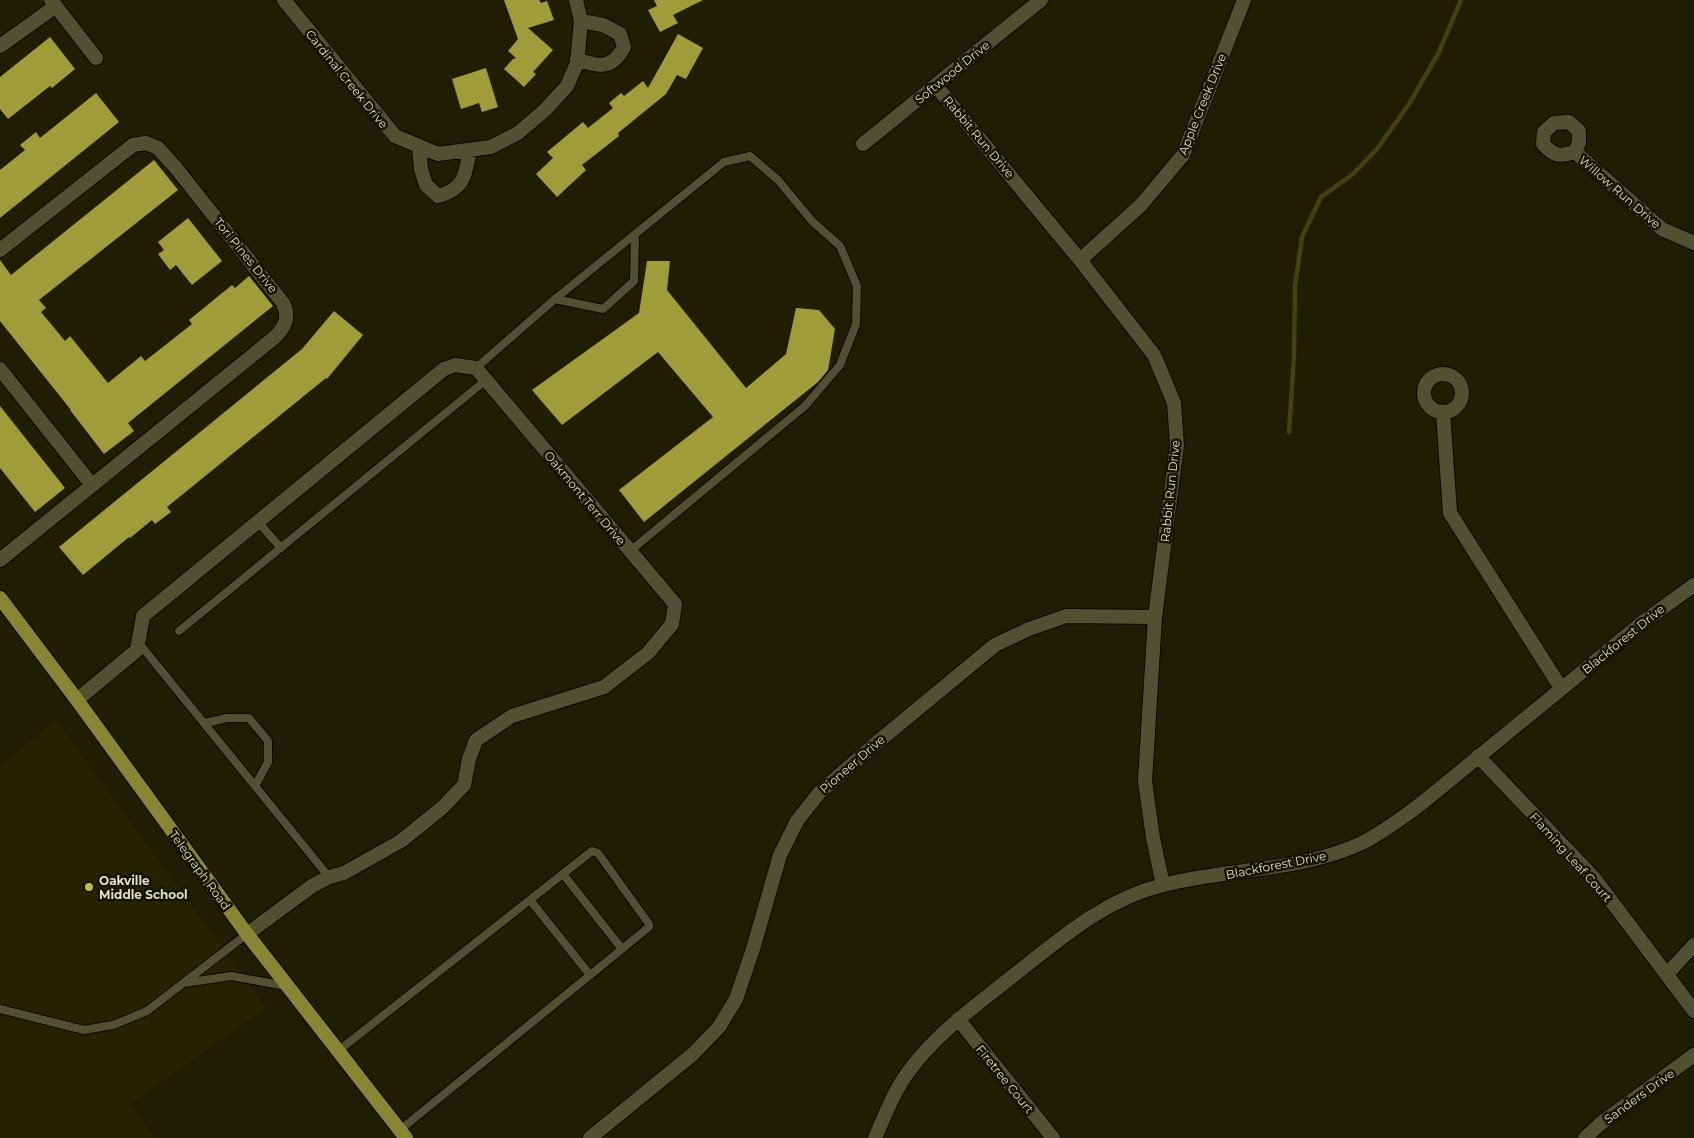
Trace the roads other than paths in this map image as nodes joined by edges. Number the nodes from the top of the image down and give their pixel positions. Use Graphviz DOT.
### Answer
graph roads {
  1 [pos="284,0"];
  2 [pos="576,0"];
  3 [pos="1041,0"];
  4 [pos="1244,0"];
  5 [pos="53,3"];
  6 [pos="581,22"];
  7 [pos="0,46"];
  8 [pos="96,58"];
  9 [pos="577,59"];
  10 [pos="936,86"];
  11 [pos="863,144"];
  12 [pos="419,147"];
  13 [pos="470,150"];
  14 [pos="1574,152"];
  15 [pos="635,235"];
  16 [pos="1694,242"];
  17 [pos="0,250"];
  18 [pos="1080,260"];
  19 [pos="555,299"];
  20 [pos="476,368"];
  21 [pos="0,370"];
  22 [pos="486,380"];
  23 [pos="1444,412"];
  24 [pos="92,485"];
  25 [pos="258,522"];
  26 [pos="281,548"];
  27 [pos="629,552"];
  28 [pos="0,560"];
  29 [pos="1694,586"];
  30 [pos="0,598"];
  31 [pos="1155,617"];
  32 [pos="179,631"];
  33 [pos="138,642"];
  34 [pos="1561,688"];
  35 [pos="77,700"];
  36 [pos="204,723"];
  37 [pos="1478,756"];
  38 [pos="255,786"];
  39 [pos="563,874"];
  40 [pos="329,877"];
  41 [pos="1163,885"];
  42 [pos="530,900"];
  43 [pos="247,934"];
  44 [pos="1694,945"];
  45 [pos="622,949"];
  46 [pos="1667,974"];
  47 [pos="590,975"];
  48 [pos="182,984"];
  49 [pos="287,986"];
  50 [pos="0,1009"];
  51 [pos="1694,1010"];
  52 [pos="958,1019"];
  53 [pos="338,1051"];
  54 [pos="1694,1055"];
  55 [pos="403,1134"];
  56 [pos="590,1138"];
  57 [pos="875,1138"];
  58 [pos="1053,1138"];
  59 [pos="1585,1138"];
  1 -- 12 [label="street, Cardinal Creek Drive"];
  2 -- 6 [label="street, Cardinal Creek Drive"];
  3 -- 10 [label="street, Softwood Drive"];
  4 -- 18 [label="street, Apple Creek Drive"];
  5 -- 7 [label="street"];
  5 -- 8 [label="street"];
  6 -- 9 [label="street, Cardinal Creek Drive"];
  6 -- 9 [label="street"];
  9 -- 13 [label="street, Cardinal Creek Drive"];
  10 -- 11 [label="street, Softwood Drive"];
  10 -- 18 [label="street, Rabbit Run Drive"];
  12 -- 13 [label="street, Cardinal Creek Drive"];
  12 -- 13 [label="street"];
  14 -- 16 [label="street, Willow Run Drive"];
  15 -- 19 [label="lane"];
  15 -- 19 [label="lane"];
  15 -- 27 [label="lane"];
  17 -- 24 [label="street, Tori Pines Drive"];
  18 -- 31 [label="street, Rabbit Run Drive"];
  19 -- 20 [label="lane"];
  20 -- 22 [label="street, Oakmont Terr Drive"];
  20 -- 25 [label="street"];
  21 -- 24 [label="street"];
  22 -- 26 [label="lane"];
  22 -- 27 [label="street, Oakmont Terr Drive"];
  23 -- 34 [label="street"];
  24 -- 28 [label="street, Tori Pines Drive"];
  25 -- 26 [label="lane"];
  25 -- 33 [label="street"];
  26 -- 32 [label="lane"];
  27 -- 40 [label="street, Oakmont Terr Drive"];
  29 -- 34 [label="street, Blackforest Drive"];
  30 -- 35 [label="main road, Telegraph Road"];
  31 -- 41 [label="street, Rabbit Run Drive"];
  31 -- 56 [label="street, Pioneer Drive"];
  33 -- 35 [label="street"];
  33 -- 36 [label="lane"];
  34 -- 37 [label="street, Blackforest Drive"];
  35 -- 43 [label="main road, Telegraph Road"];
  36 -- 38 [label="lane"];
  36 -- 38 [label="lane"];
  37 -- 41 [label="street, Blackforest Drive"];
  37 -- 46 [label="street, Flaming Leaf Court"];
  38 -- 40 [label="lane"];
  39 -- 42 [label="lane"];
  39 -- 45 [label="lane"];
  39 -- 45 [label="lane"];
  40 -- 43 [label="street, Oakmont Terr Drive"];
  41 -- 52 [label="street, Blackforest Drive"];
  42 -- 47 [label="lane"];
  42 -- 53 [label="lane"];
  43 -- 48 [label="lane"];
  43 -- 49 [label="main road, Telegraph Road"];
  44 -- 46 [label="street"];
  45 -- 47 [label="lane"];
  46 -- 51 [label="street, Flaming Leaf Court"];
  47 -- 55 [label="lane"];
  48 -- 49 [label="lane"];
  48 -- 50 [label="lane"];
  49 -- 53 [label="main road, Telegraph Road"];
  52 -- 57 [label="street, Blackforest Drive"];
  52 -- 58 [label="street, Firetree Court"];
  53 -- 55 [label="main road, Telegraph Road"];
  54 -- 59 [label="street, Sanders Drive"];
}
